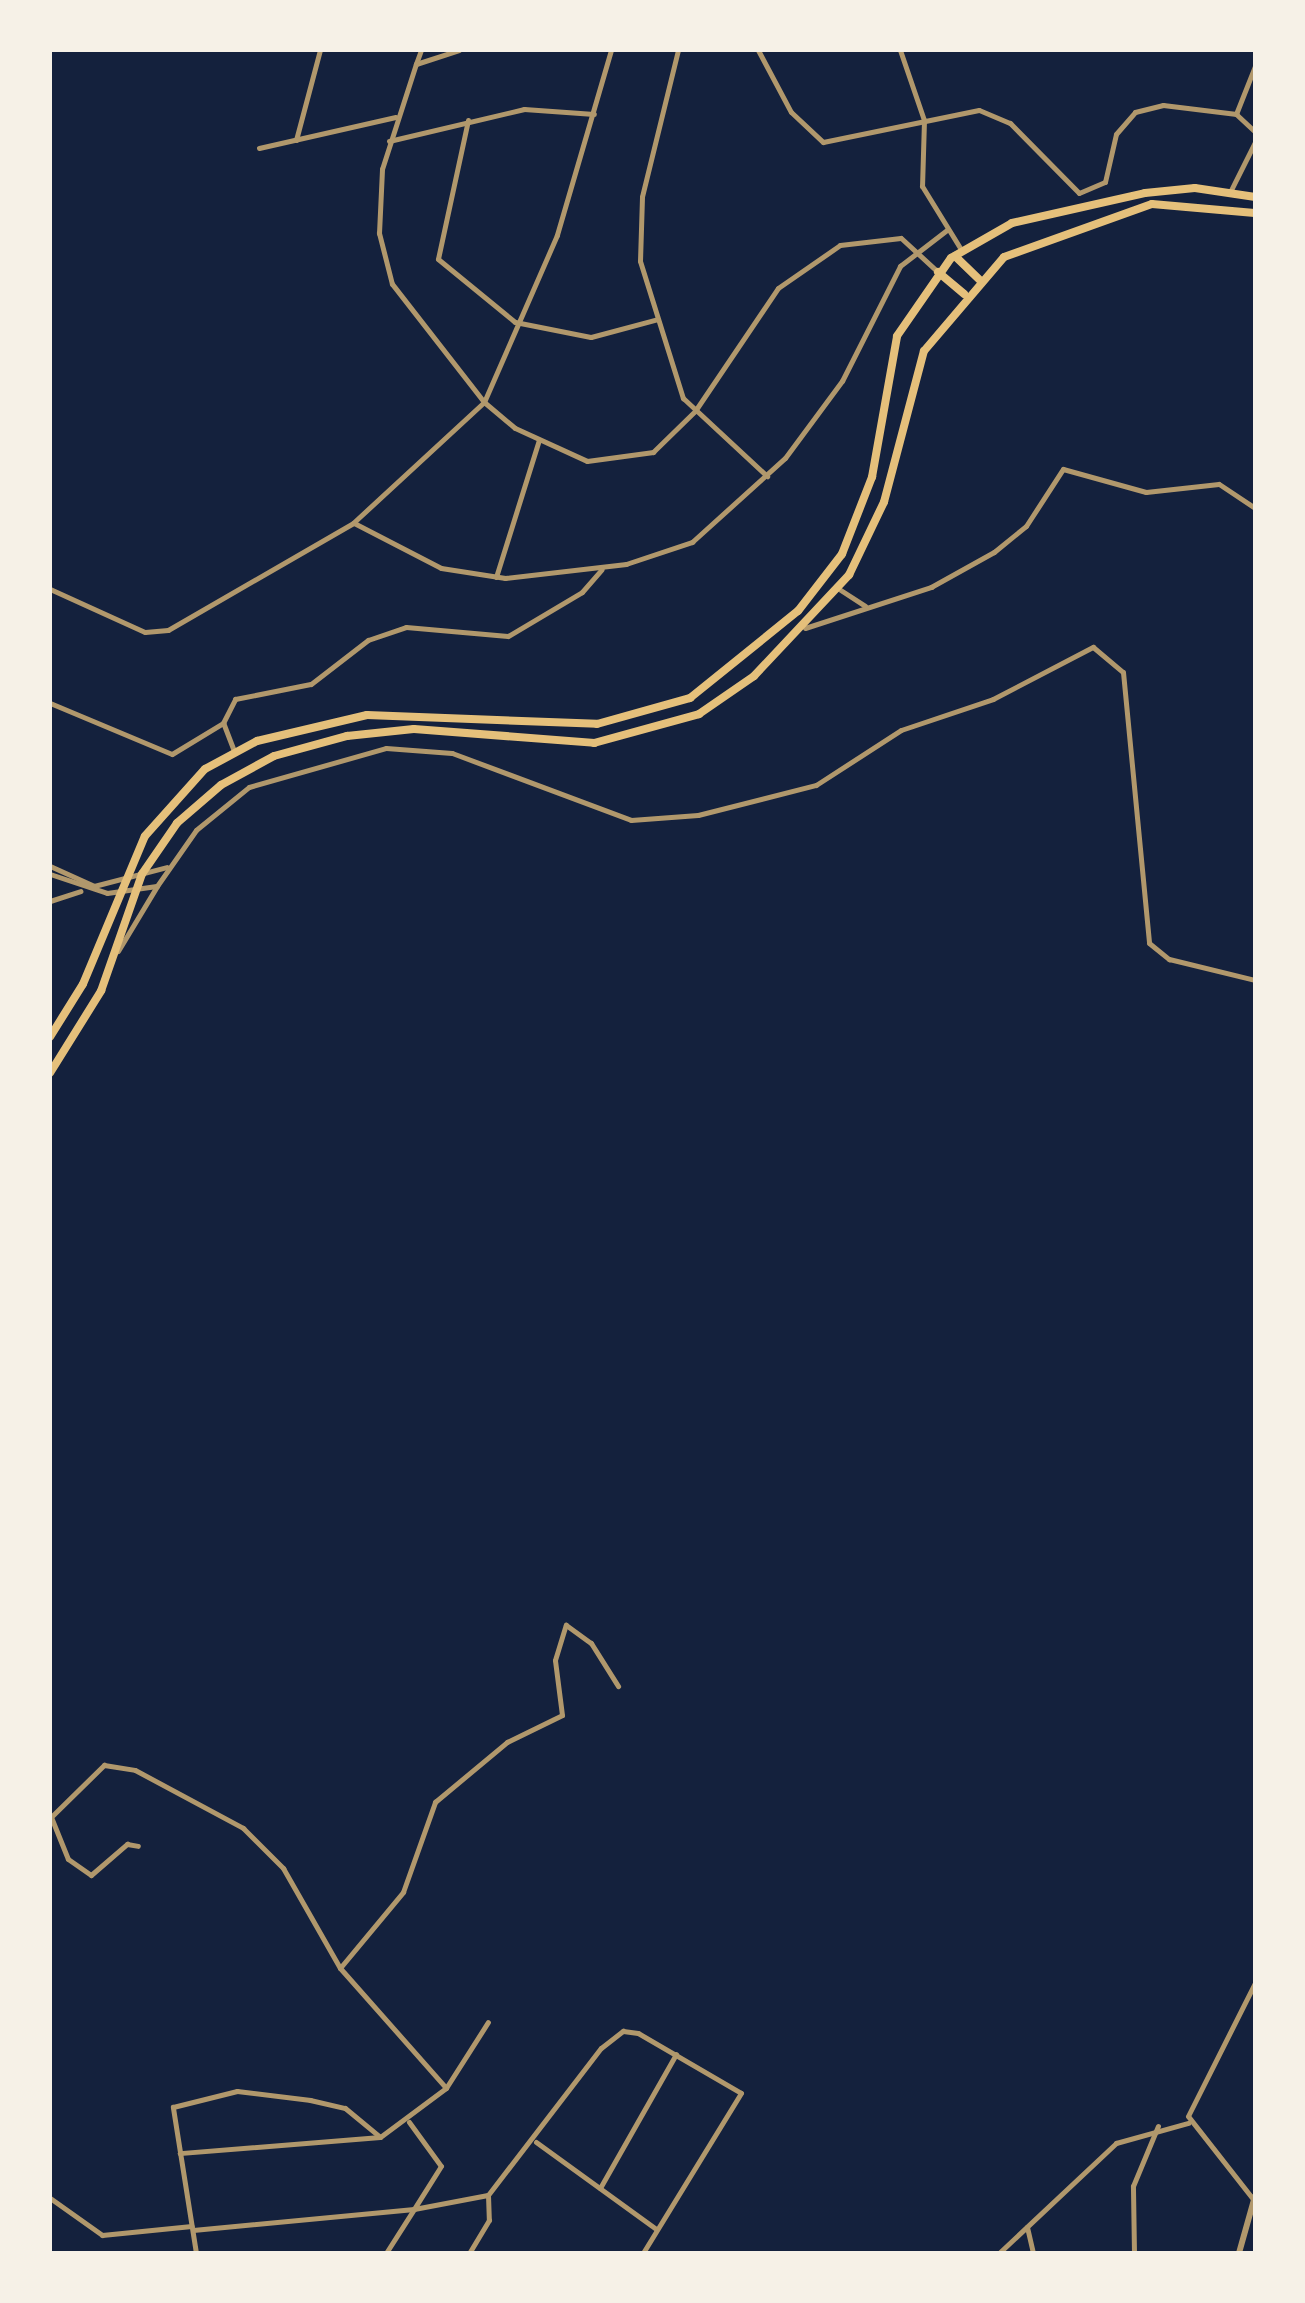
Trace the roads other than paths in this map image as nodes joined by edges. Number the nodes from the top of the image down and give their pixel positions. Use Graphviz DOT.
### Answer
graph roads {
  1 [pos="320,50"];
  2 [pos="421,50"];
  3 [pos="459,50"];
  4 [pos="611,50"];
  5 [pos="678,50"];
  6 [pos="758,50"];
  7 [pos="900,50"];
  8 [pos="416,64"];
  9 [pos="1255,66"];
  10 [pos="594,114"];
  11 [pos="1236,114"];
  12 [pos="396,116"];
  13 [pos="468,120"];
  14 [pos="924,120"];
  15 [pos="1255,132"];
  16 [pos="296,140"];
  17 [pos="389,141"];
  18 [pos="1255,142"];
  19 [pos="259,148"];
  20 [pos="1084,192"];
  21 [pos="1230,192"];
  22 [pos="1255,197"];
  23 [pos="1087,208"];
  24 [pos="1255,214"];
  25 [pos="947,230"];
  26 [pos="921,250"];
  27 [pos="958,253"];
  28 [pos="938,272"];
  29 [pos="980,280"];
  30 [pos="964,294"];
  31 [pos="658,318"];
  32 [pos="515,322"];
  33 [pos="484,402"];
  34 [pos="696,411"];
  35 [pos="540,440"];
  36 [pos="766,476"];
  37 [pos="1255,508"];
  38 [pos="353,523"];
  39 [pos="604,566"];
  40 [pos="496,577"];
  41 [pos="50,589"];
  42 [pos="839,589"];
  43 [pos="868,606"];
  44 [pos="805,628"];
  45 [pos="50,703"];
  46 [pos="223,722"];
  47 [pos="234,751"];
  48 [pos="50,866"];
  49 [pos="167,866"];
  50 [pos="50,874"];
  51 [pos="142,874"];
  52 [pos="124,878"];
  53 [pos="157,886"];
  54 [pos="138,888"];
  55 [pos="84,890"];
  56 [pos="118,893"];
  57 [pos="50,901"];
  58 [pos="116,954"];
  59 [pos="1255,980"];
  60 [pos="50,1037"];
  61 [pos="50,1073"];
  62 [pos="618,1686"];
  63 [pos="50,1818"];
  64 [pos="138,1846"];
  65 [pos="340,1968"];
  66 [pos="1255,1983"];
  67 [pos="488,2022"];
  68 [pos="676,2054"];
  69 [pos="446,2088"];
  70 [pos="409,2122"];
  71 [pos="1188,2123"];
  72 [pos="1158,2126"];
  73 [pos="380,2137"];
  74 [pos="536,2142"];
  75 [pos="180,2153"];
  76 [pos="600,2188"];
  77 [pos="488,2195"];
  78 [pos="1254,2197"];
  79 [pos="50,2198"];
  80 [pos="414,2209"];
  81 [pos="1027,2227"];
  82 [pos="192,2228"];
  83 [pos="656,2229"];
  84 [pos="196,2253"];
  85 [pos="386,2253"];
  86 [pos="470,2253"];
  87 [pos="643,2253"];
  88 [pos="999,2253"];
  89 [pos="1033,2253"];
  90 [pos="1134,2253"];
  91 [pos="1239,2253"];
  1 -- 16 [label="street"];
  2 -- 8 [label="street"];
  3 -- 8 [label="street"];
  4 -- 10 [label="street"];
  5 -- 31 [label="street"];
  6 -- 14 [label="street"];
  7 -- 14 [label="street"];
  8 -- 12 [label="street"];
  9 -- 11 [label="street"];
  10 -- 13 [label="street"];
  10 -- 32 [label="street"];
  11 -- 15 [label="street"];
  11 -- 20 [label="street"];
  12 -- 16 [label="street"];
  12 -- 17 [label="street"];
  13 -- 17 [label="street"];
  13 -- 32 [label="street"];
  14 -- 20 [label="street"];
  14 -- 25 [label="street"];
  16 -- 19 [label="street"];
  17 -- 33 [label="street"];
  18 -- 21 [label="street"];
  20 -- 23 [label="street"];
  21 -- 22 [label="main road"];
  21 -- 23 [label="main road"];
  23 -- 27 [label="main road"];
  24 -- 29 [label="main road"];
  25 -- 26 [label="street"];
  25 -- 27 [label="street"];
  26 -- 28 [label="street"];
  26 -- 34 [label="street"];
  26 -- 36 [label="street"];
  27 -- 28 [label="main road"];
  27 -- 29 [label="main road"];
  28 -- 30 [label="main road"];
  28 -- 47 [label="main road"];
  29 -- 30 [label="main road"];
  30 -- 42 [label="main road"];
  31 -- 32 [label="street"];
  31 -- 34 [label="street"];
  32 -- 33 [label="street"];
  33 -- 35 [label="street"];
  33 -- 38 [label="street"];
  34 -- 35 [label="street"];
  34 -- 36 [label="street"];
  35 -- 40 [label="street"];
  36 -- 39 [label="street"];
  37 -- 43 [label="street"];
  38 -- 40 [label="street"];
  38 -- 41 [label="street"];
  39 -- 40 [label="street"];
  39 -- 46 [label="street"];
  42 -- 43 [label="street"];
  42 -- 44 [label="main road"];
  43 -- 44 [label="street"];
  44 -- 51 [label="main road"];
  45 -- 46 [label="street"];
  46 -- 47 [label="street"];
  47 -- 52 [label="main road"];
  48 -- 52 [label="street"];
  49 -- 51 [label="street"];
  49 -- 53 [label="street"];
  49 -- 59 [label="street"];
  50 -- 55 [label="street"];
  51 -- 52 [label="street"];
  51 -- 54 [label="main road"];
  52 -- 56 [label="main road"];
  53 -- 54 [label="street"];
  53 -- 58 [label="street"];
  54 -- 56 [label="street"];
  54 -- 58 [label="main road"];
  55 -- 56 [label="street"];
  55 -- 57 [label="street"];
  56 -- 60 [label="main road"];
  58 -- 61 [label="main road"];
  62 -- 65 [label="street"];
  63 -- 64 [label="street"];
  63 -- 65 [label="street"];
  65 -- 69 [label="street"];
  66 -- 71 [label="street"];
  67 -- 69 [label="street"];
  68 -- 74 [label="street"];
  68 -- 76 [label="street"];
  68 -- 83 [label="street"];
  69 -- 70 [label="street"];
  70 -- 73 [label="street"];
  70 -- 80 [label="street"];
  71 -- 72 [label="street"];
  71 -- 78 [label="street"];
  72 -- 81 [label="street"];
  72 -- 90 [label="street"];
  73 -- 75 [label="street"];
  73 -- 75 [label="street"];
  74 -- 76 [label="street"];
  74 -- 77 [label="street"];
  75 -- 82 [label="street"];
  76 -- 83 [label="street"];
  77 -- 80 [label="street"];
  77 -- 86 [label="street"];
  78 -- 91 [label="street"];
  79 -- 82 [label="street"];
  80 -- 82 [label="street"];
  80 -- 85 [label="street"];
  81 -- 88 [label="street"];
  81 -- 89 [label="street"];
  82 -- 84 [label="street"];
  83 -- 87 [label="street"];
}
